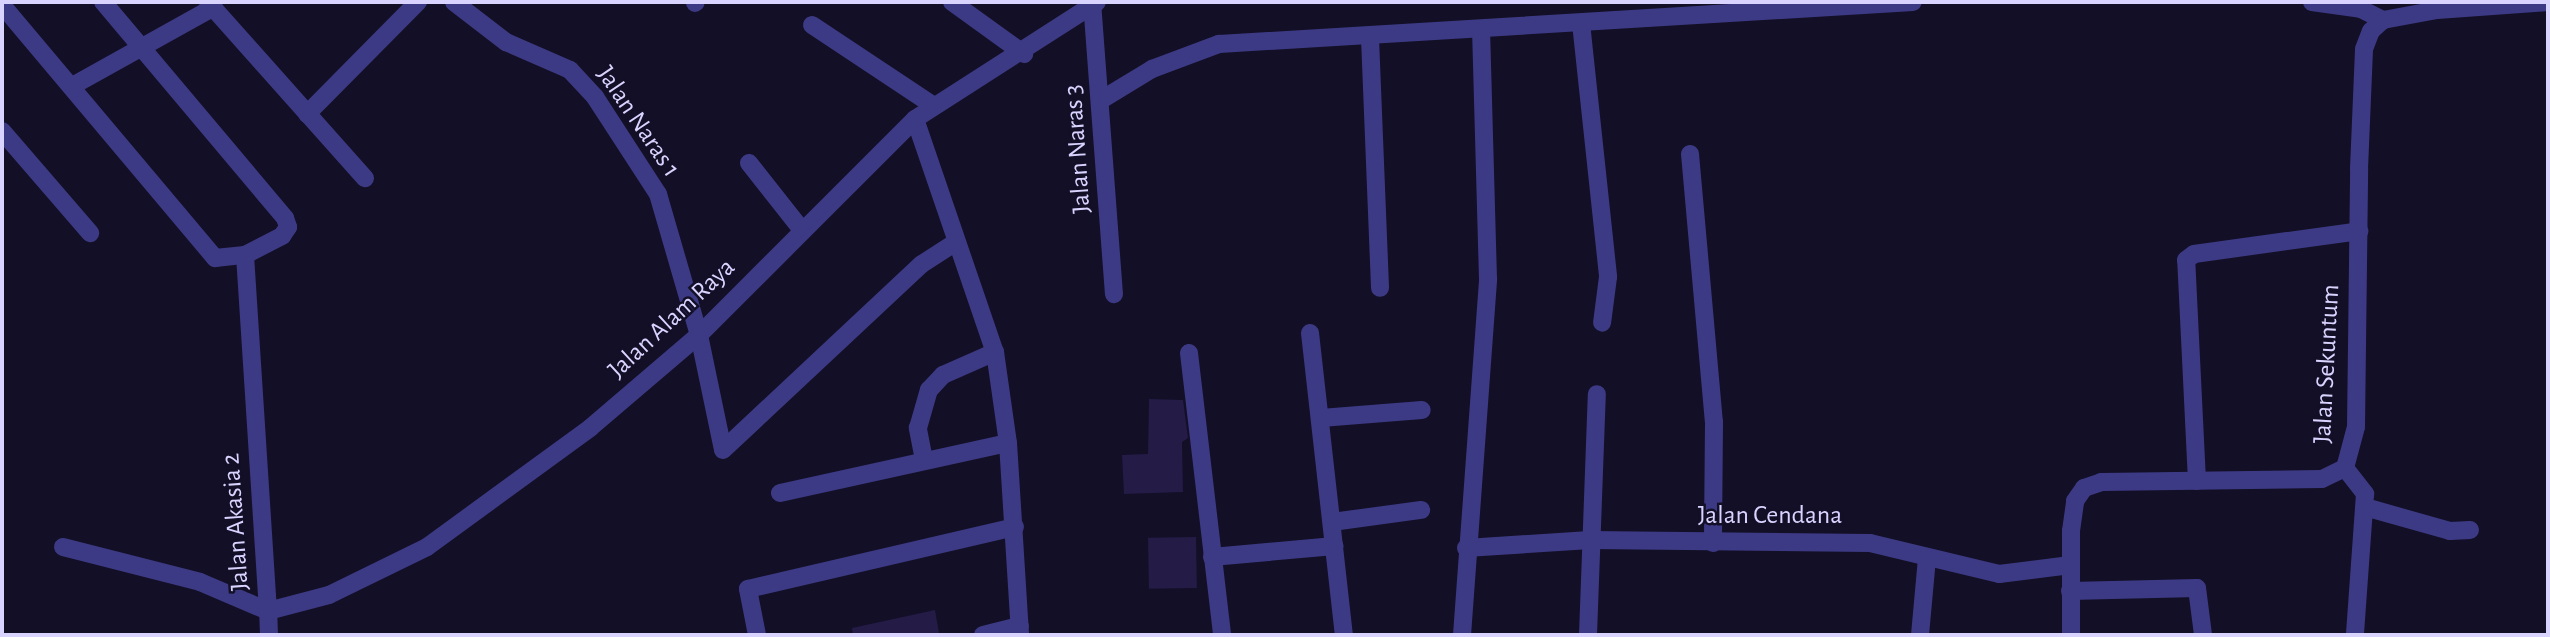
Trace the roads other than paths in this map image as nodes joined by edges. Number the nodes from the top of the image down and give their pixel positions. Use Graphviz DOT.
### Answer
graph roads {
  1 [pos="103,2"];
  2 [pos="418,2"];
  3 [pos="454,2"];
  4 [pos="952,2"];
  5 [pos="1913,2"];
  6 [pos="2312,2"];
  7 [pos="2548,2"];
  8 [pos="1095,3"];
  9 [pos="211,4"];
  10 [pos="2,5"];
  11 [pos="2383,20"];
  12 [pos="1581,23"];
  13 [pos="811,25"];
  14 [pos="1481,32"];
  15 [pos="1370,38"];
  16 [pos="146,49"];
  17 [pos="1024,54"];
  18 [pos="74,85"];
  19 [pos="1101,100"];
  20 [pos="934,106"];
  21 [pos="307,114"];
  22 [pos="915,119"];
  23 [pos="2,131"];
  24 [pos="1690,154"];
  25 [pos="749,163"];
  26 [pos="365,178"];
  27 [pos="802,230"];
  28 [pos="2358,231"];
  29 [pos="90,233"];
  30 [pos="956,242"];
  31 [pos="245,255"];
  32 [pos="1380,288"];
  33 [pos="1114,294"];
  34 [pos="1602,323"];
  35 [pos="1310,333"];
  36 [pos="699,335"];
  37 [pos="995,352"];
  38 [pos="1189,353"];
  39 [pos="1597,394"];
  40 [pos="1422,410"];
  41 [pos="1321,418"];
  42 [pos="1008,443"];
  43 [pos="924,460"];
  44 [pos="2345,468"];
  45 [pos="2197,481"];
  46 [pos="780,493"];
  47 [pos="2365,507"];
  48 [pos="1421,510"];
  49 [pos="1332,522"];
  50 [pos="1015,527"];
  51 [pos="2470,530"];
  52 [pos="1590,540"];
  53 [pos="1713,543"];
  54 [pos="1335,546"];
  55 [pos="63,547"];
  56 [pos="1466,548"];
  57 [pos="1212,557"];
  58 [pos="1927,558"];
  59 [pos="2070,565"];
  60 [pos="2070,591"];
  61 [pos="268,611"];
  62 [pos="1020,631"];
  63 [pos="269,635"];
  64 [pos="757,635"];
  65 [pos="983,635"];
  66 [pos="1222,635"];
  67 [pos="1344,635"];
  68 [pos="1462,635"];
  69 [pos="1588,635"];
  70 [pos="1920,635"];
  71 [pos="2071,635"];
  72 [pos="2203,635"];
  73 [pos="2355,635"];
  1 -- 16 [label="street"];
  2 -- 21 [label="street"];
  3 -- 36 [label="street, Jalan Naras 1"];
  4 -- 17 [label="street"];
  5 -- 12 [label="street"];
  6 -- 11 [label="street"];
  7 -- 11 [label="street"];
  8 -- 17 [label="street, Jalan Alam Raya"];
  8 -- 19 [label="street, Jalan Naras 3"];
  9 -- 16 [label="street"];
  9 -- 21 [label="street"];
  10 -- 18 [label="street"];
  11 -- 28 [label="street, Jalan Sekuntum"];
  12 -- 14 [label="street"];
  12 -- 34 [label="street"];
  13 -- 20 [label="street"];
  14 -- 15 [label="street"];
  14 -- 56 [label="street"];
  15 -- 19 [label="street"];
  15 -- 32 [label="street"];
  16 -- 18 [label="street"];
  16 -- 31 [label="street"];
  17 -- 20 [label="street, Jalan Alam Raya"];
  18 -- 31 [label="street"];
  19 -- 33 [label="street, Jalan Naras 3"];
  20 -- 22 [label="street, Jalan Alam Raya"];
  21 -- 26 [label="street"];
  22 -- 27 [label="street, Jalan Alam Raya"];
  22 -- 30 [label="street"];
  23 -- 29 [label="street"];
  24 -- 53 [label="street"];
  25 -- 27 [label="street"];
  27 -- 36 [label="street, Jalan Alam Raya"];
  28 -- 44 [label="street, Jalan Sekuntum"];
  28 -- 45 [label="street"];
  30 -- 36 [label="street, Jalan Naras 1"];
  30 -- 37 [label="street"];
  31 -- 61 [label="street, Jalan Akasia 2"];
  35 -- 41 [label="street"];
  36 -- 61 [label="street, Jalan Alam Raya"];
  37 -- 42 [label="street"];
  37 -- 43 [label="street"];
  38 -- 57 [label="street"];
  39 -- 52 [label="street"];
  40 -- 41 [label="street"];
  41 -- 49 [label="street"];
  42 -- 43 [label="street"];
  42 -- 50 [label="street"];
  43 -- 46 [label="street"];
  44 -- 45 [label="street, Jalan Sekuntum"];
  44 -- 47 [label="street"];
  45 -- 59 [label="street, Jalan Sekuntum"];
  47 -- 51 [label="street"];
  47 -- 73 [label="street"];
  48 -- 49 [label="street"];
  49 -- 54 [label="street"];
  50 -- 62 [label="street"];
  50 -- 64 [label="street"];
  52 -- 53 [label="street, Jalan Cendana"];
  52 -- 56 [label="street, Jalan Cendana"];
  52 -- 69 [label="street"];
  53 -- 58 [label="street, Jalan Cendana"];
  54 -- 57 [label="street"];
  54 -- 67 [label="street"];
  55 -- 61 [label="street, Jalan Akasia 2"];
  56 -- 68 [label="street"];
  57 -- 66 [label="street"];
  58 -- 59 [label="street, Jalan Cendana"];
  58 -- 70 [label="street"];
  59 -- 60 [label="street, Jalan Sekuntum"];
  60 -- 71 [label="street, Jalan Sekuntum"];
  60 -- 72 [label="street"];
  61 -- 63 [label="street"];
  62 -- 65 [label="street"];
}
